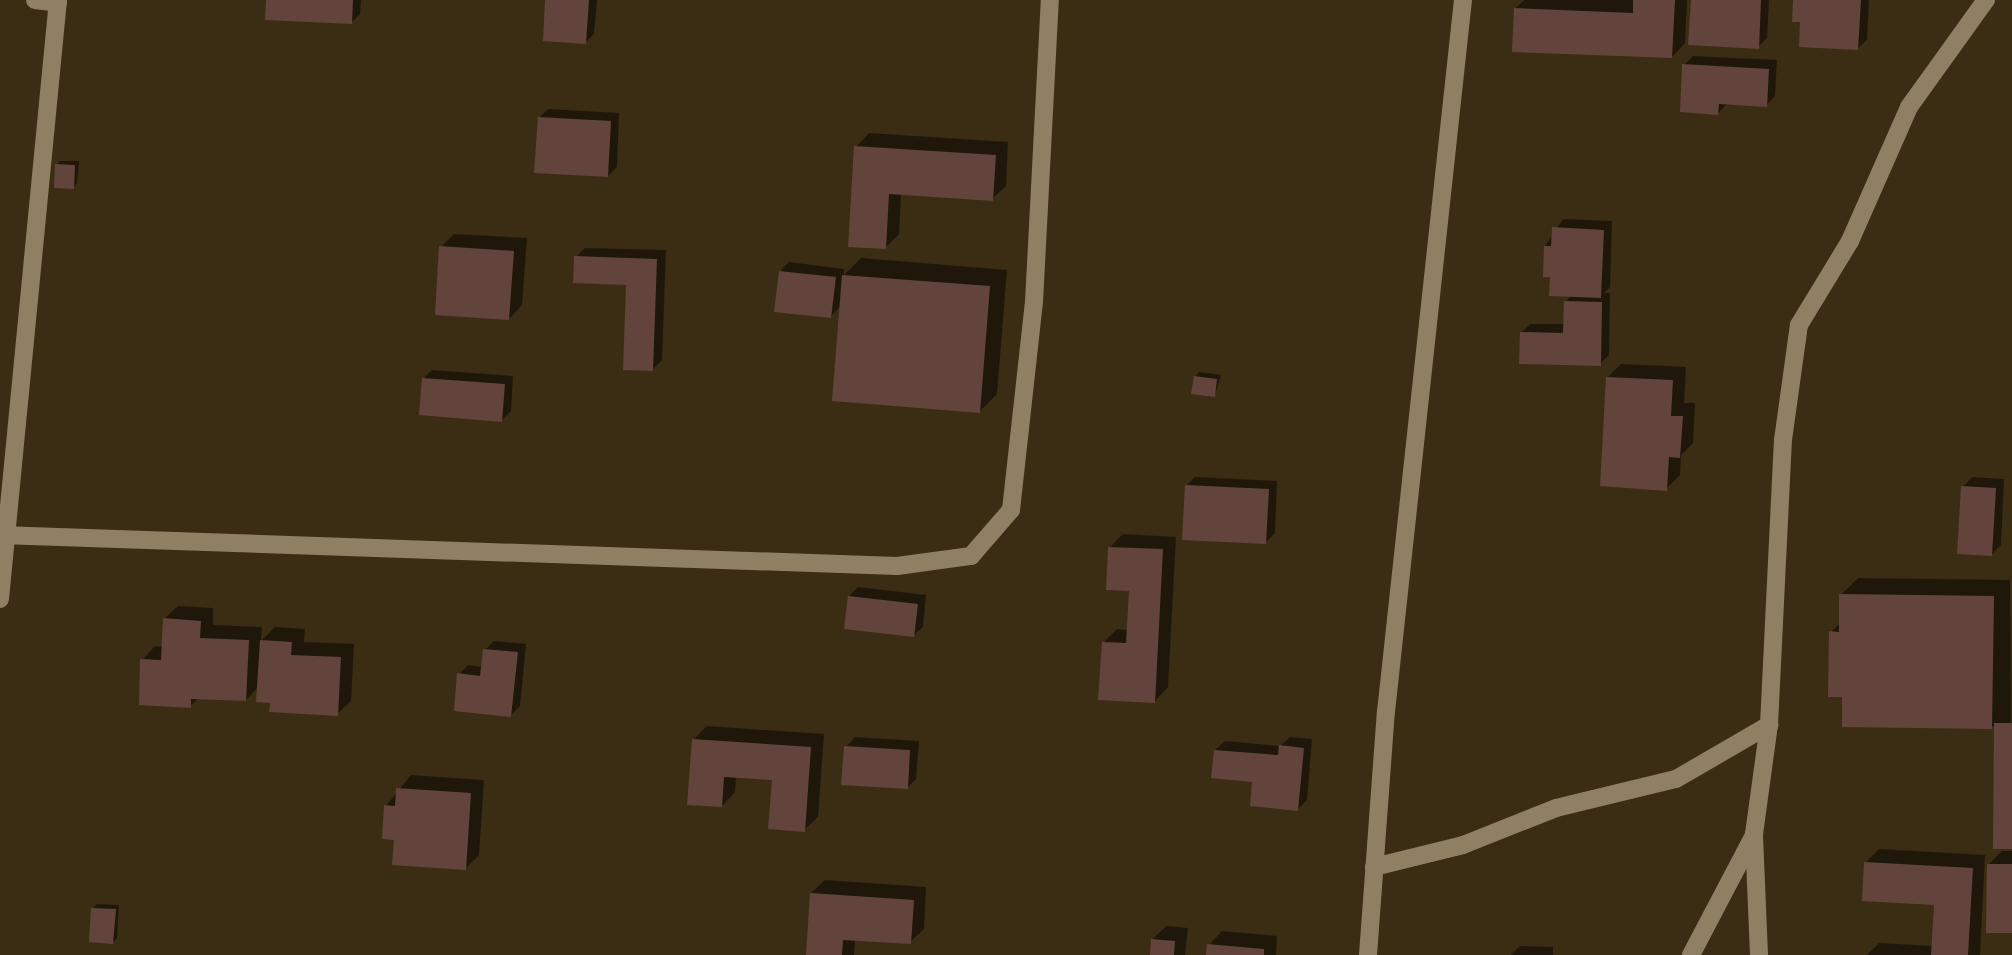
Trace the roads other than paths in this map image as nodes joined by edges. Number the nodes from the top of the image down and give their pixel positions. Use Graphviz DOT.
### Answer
graph roads {
  1 [pos="35,0"];
  2 [pos="1050,0"];
  3 [pos="1463,0"];
  4 [pos="1986,0"];
  5 [pos="58,2"];
  6 [pos="3,535"];
  7 [pos="0,599"];
  8 [pos="1770,725"];
  9 [pos="1754,834"];
  10 [pos="1374,867"];
  11 [pos="1368,955"];
  12 [pos="1690,955"];
  13 [pos="1759,955"];
  1 -- 5 [label="street"];
  2 -- 6 [label="street"];
  3 -- 10 [label="street"];
  4 -- 8 [label="street"];
  5 -- 6 [label="street"];
  6 -- 7 [label="street"];
  8 -- 9 [label="street"];
  8 -- 10 [label="street"];
  9 -- 12 [label="street"];
  9 -- 13 [label="street"];
  10 -- 11 [label="street"];
}
